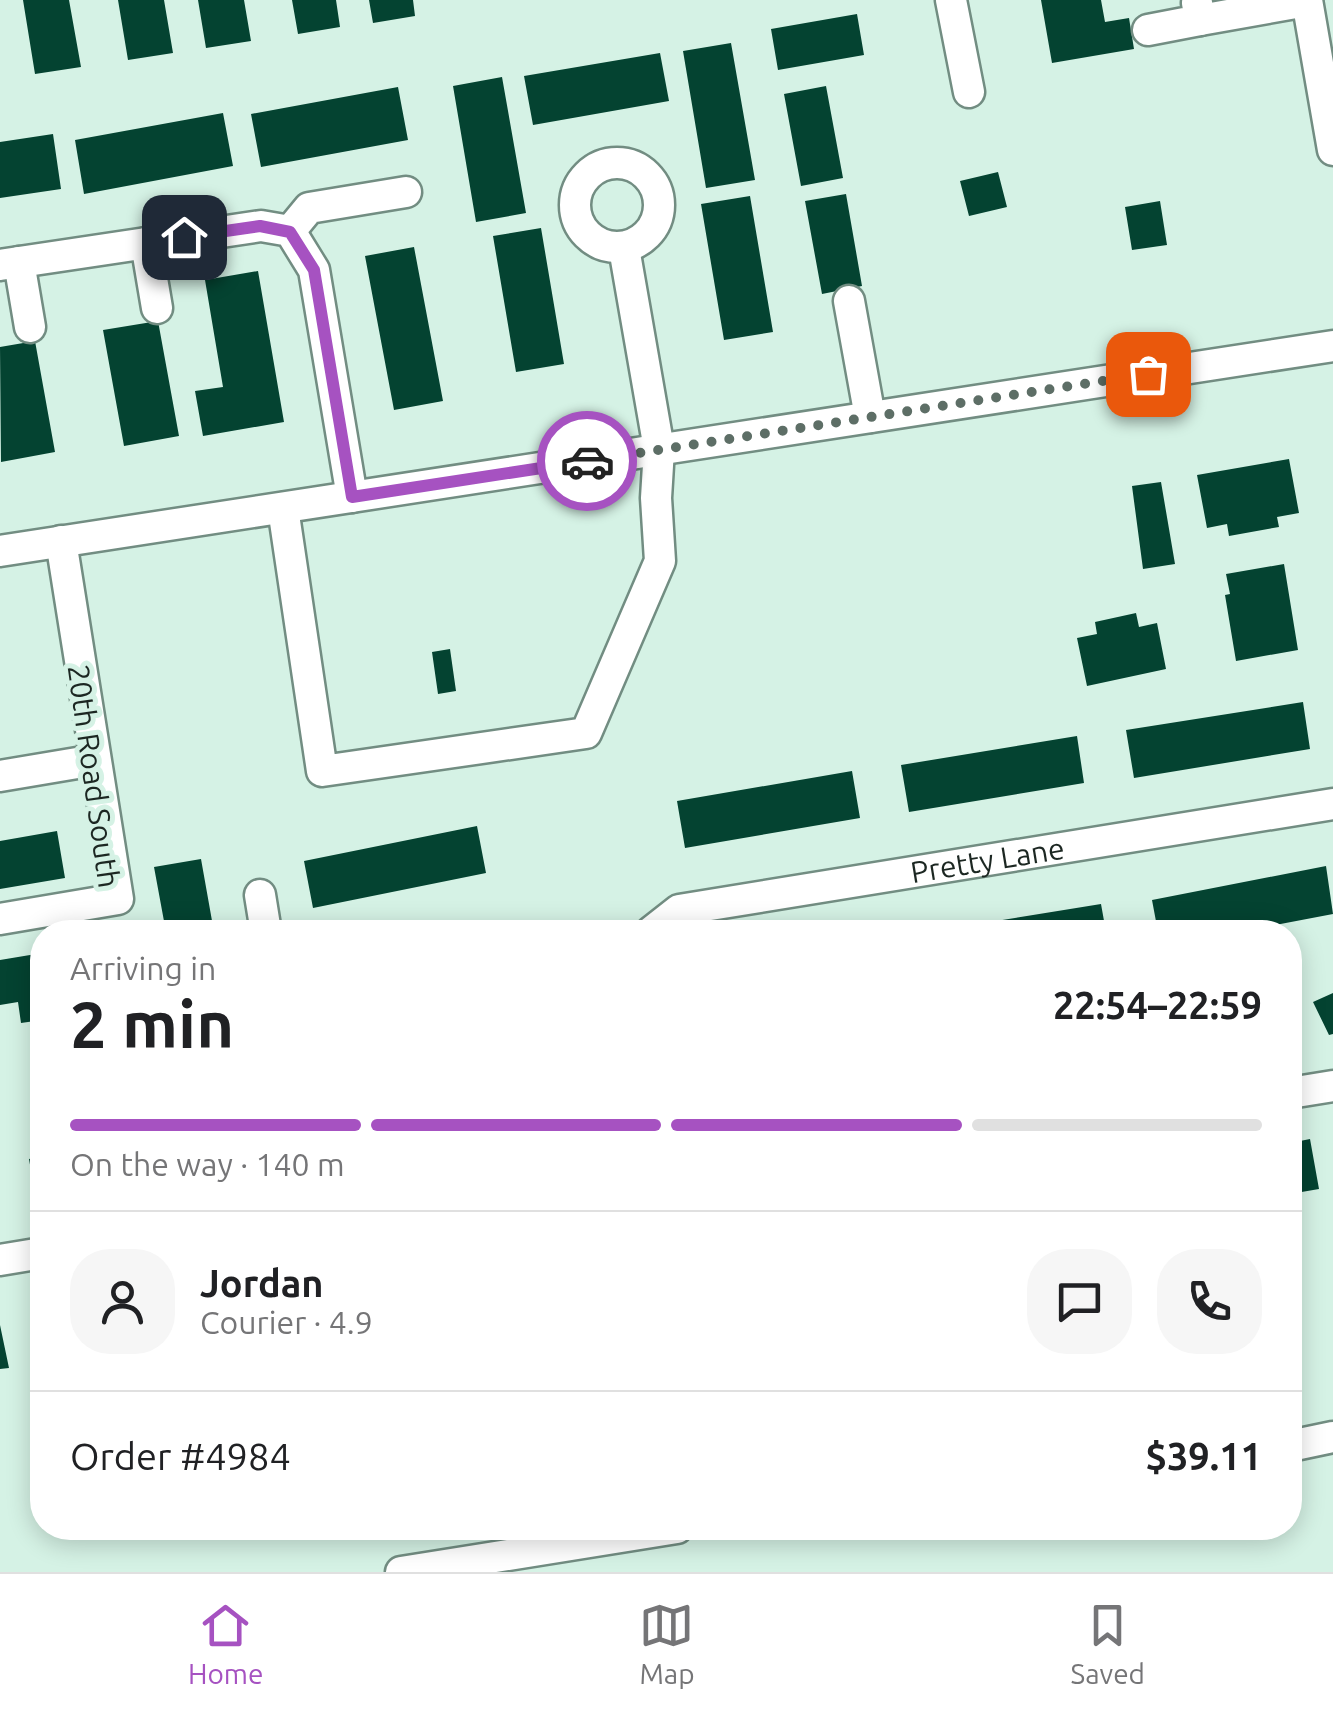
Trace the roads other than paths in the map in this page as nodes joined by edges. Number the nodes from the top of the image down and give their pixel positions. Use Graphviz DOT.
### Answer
graph roads {
  1 [pos="951,0"];
  2 [pos="1307,0"];
  3 [pos="1198,10"];
  4 [pos="1148,30"];
  5 [pos="969,92"];
  6 [pos="1333,150"];
  7 [pos="406,192"];
  8 [pos="290,232"];
  9 [pos="146,243"];
  10 [pos="624,248"];
  11 [pos="10,264"];
  12 [pos="848,301"];
  13 [pos="157,308"];
  14 [pos="30,327"];
  15 [pos="1333,346"];
  16 [pos="870,417"];
  17 [pos="659,450"];
  18 [pos="352,497"];
  19 [pos="283,508"];
  20 [pos="61,542"];
  21 [pos="0,551"];
  22 [pos="94,760"];
  23 [pos="0,776"];
  24 [pos="1333,804"];
  25 [pos="260,895"];
  26 [pos="0,919"];
  27 [pos="264,920"];
  28 [pos="666,920"];
  29 [pos="1333,1086"];
  30 [pos="1302,1091"];
  31 [pos="30,1255"];
  32 [pos="0,1260"];
  33 [pos="1333,1437"];
  34 [pos="1302,1443"];
  35 [pos="602,1540"];
  36 [pos="401,1572"];
  1 -- 5 [label="street"];
  2 -- 3 [label="street"];
  2 -- 6 [label="street"];
  3 -- 4 [label="street"];
  7 -- 8 [label="street"];
  8 -- 9 [label="street"];
  8 -- 18 [label="street"];
  9 -- 11 [label="street"];
  9 -- 13 [label="street"];
  10 -- 17 [label="street"];
  11 -- 14 [label="street"];
  12 -- 16 [label="street"];
  15 -- 16 [label="street"];
  16 -- 17 [label="street"];
  17 -- 18 [label="street"];
  17 -- 19 [label="street"];
  18 -- 19 [label="street"];
  19 -- 20 [label="street"];
  20 -- 21 [label="street"];
  20 -- 22 [label="street, 20th Road South"];
  22 -- 23 [label="street"];
  22 -- 26 [label="street, 20th Road South"];
  24 -- 28 [label="street, Pretty Lane"];
  25 -- 27 [label="street"];
  29 -- 30 [label="street"];
  31 -- 32 [label="street"];
  33 -- 34 [label="street"];
  35 -- 36 [label="street"];
}
